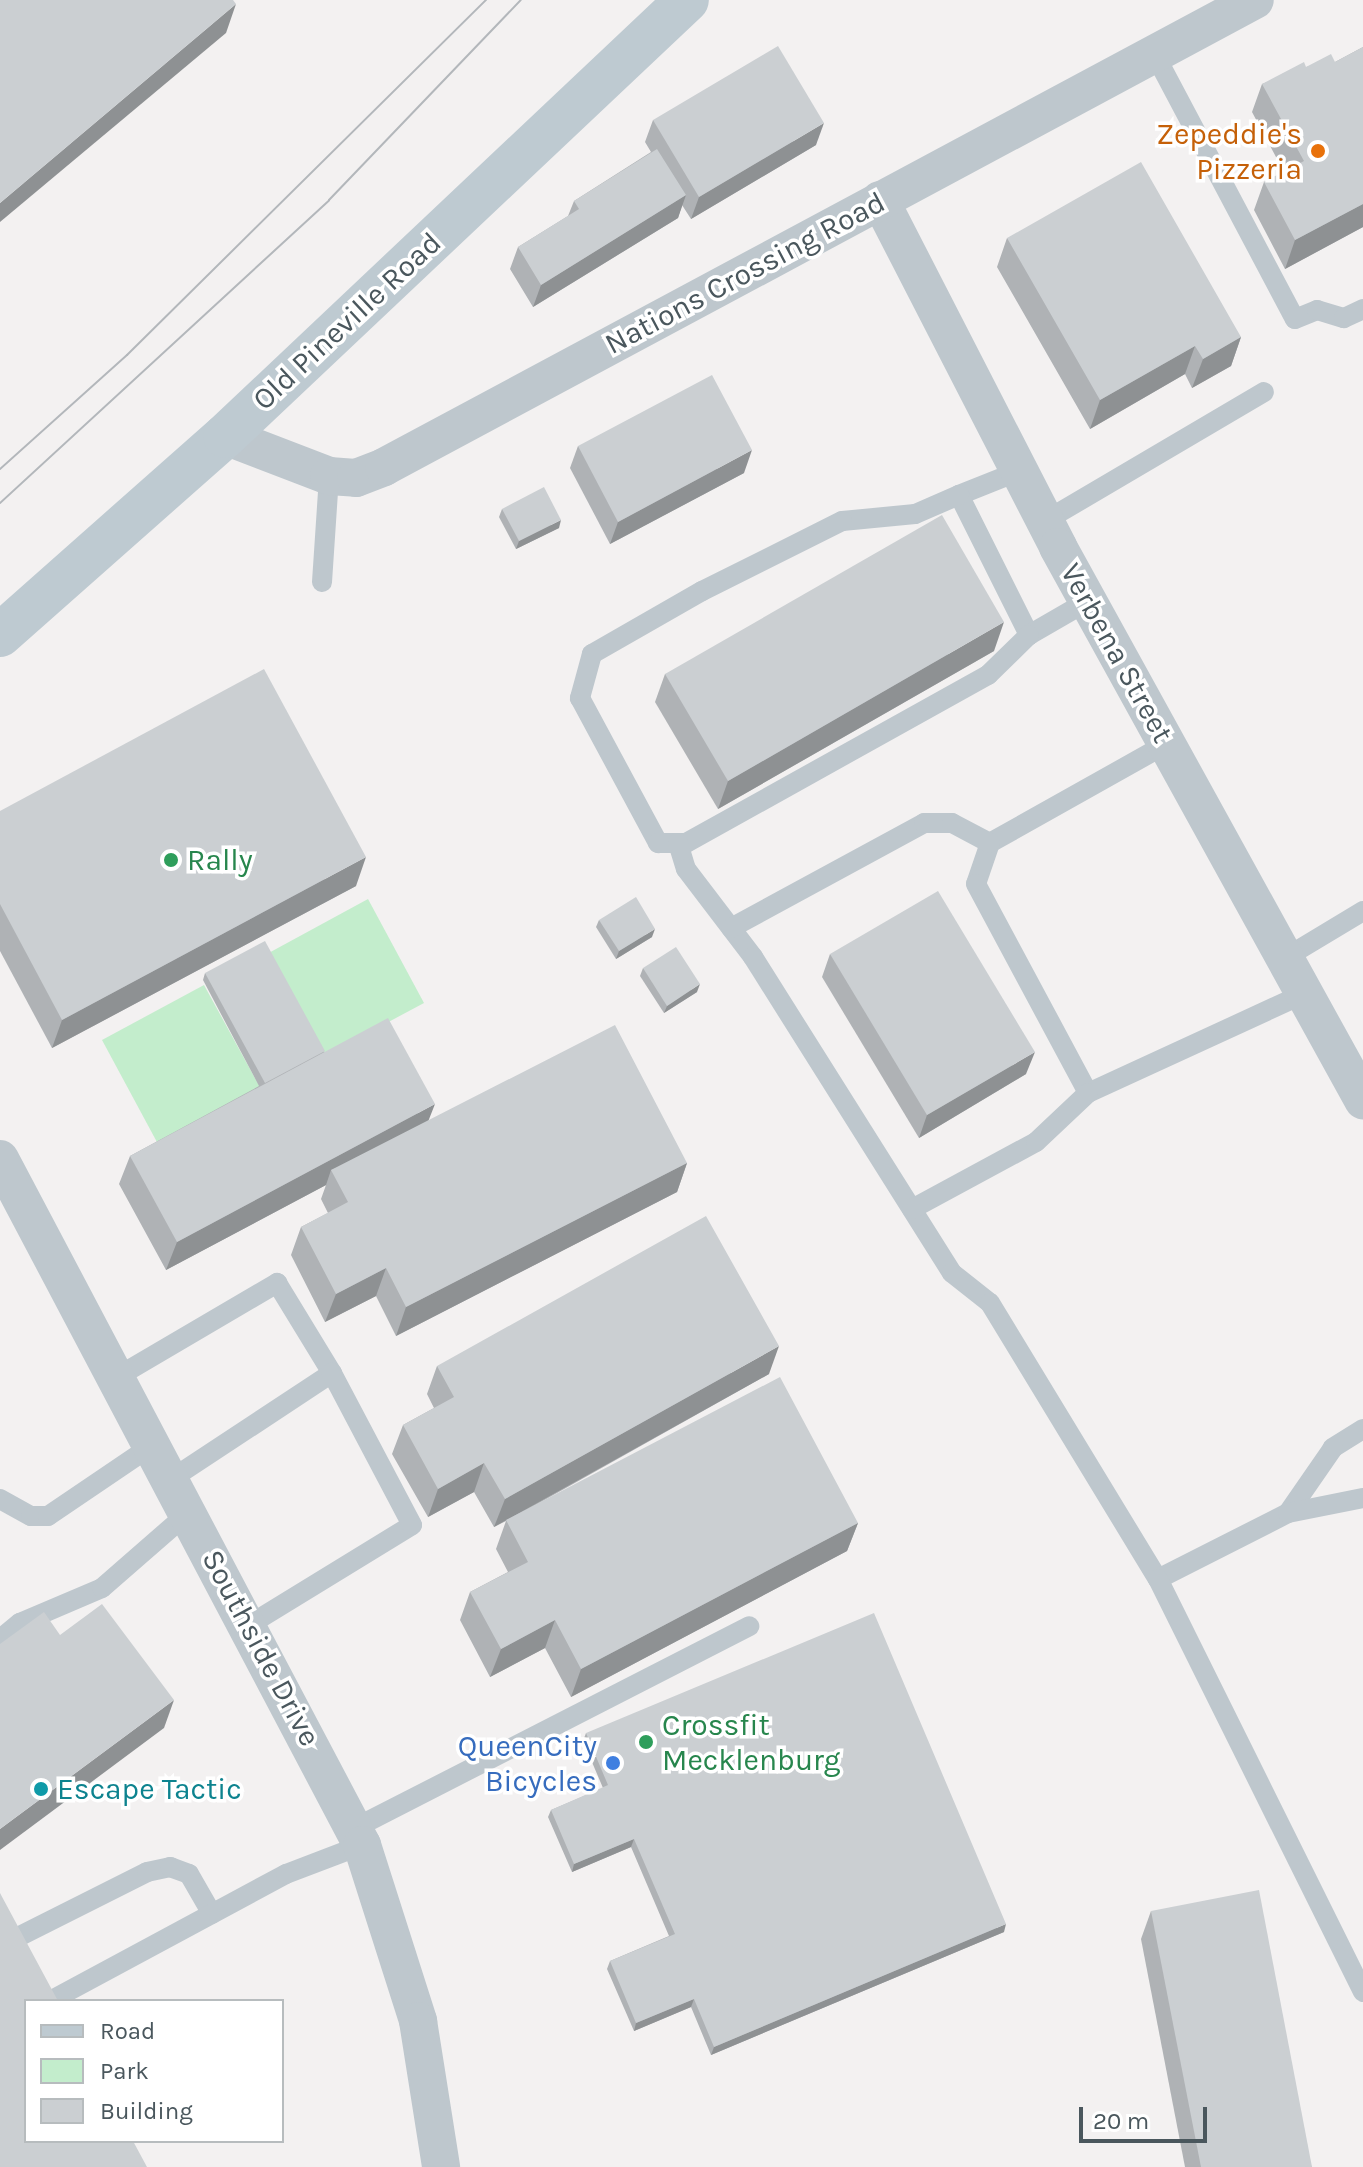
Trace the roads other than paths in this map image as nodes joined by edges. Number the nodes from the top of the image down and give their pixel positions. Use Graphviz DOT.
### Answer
graph roads {
  1 [pos="687,0"];
  2 [pos="1255,0"];
  3 [pos="1154,53"];
  4 [pos="880,200"];
  5 [pos="1363,309"];
  6 [pos="1264,392"];
  7 [pos="225,436"];
  8 [pos="1019,471"];
  9 [pos="329,476"];
  10 [pos="959,495"];
  11 [pos="1045,521"];
  12 [pos="322,582"];
  13 [pos="1088,601"];
  14 [pos="0,635"];
  15 [pos="1029,635"];
  16 [pos="1168,743"];
  17 [pos="678,843"];
  18 [pos="990,843"];
  19 [pos="1363,911"];
  20 [pos="731,928"];
  21 [pos="1285,958"];
  22 [pos="1305,993"];
  23 [pos="1088,1093"];
  24 [pos="1363,1100"];
  25 [pos="0,1159"];
  26 [pos="912,1209"];
  27 [pos="332,1373"];
  28 [pos="117,1377"];
  29 [pos="1363,1429"];
  30 [pos="153,1445"];
  31 [pos="171,1479"];
  32 [pos="1363,1498"];
  33 [pos="0,1499"];
  34 [pos="189,1512"];
  35 [pos="1288,1513"];
  36 [pos="1158,1579"];
  37 [pos="249,1625"];
  38 [pos="749,1626"];
  39 [pos="0,1639"];
  40 [pos="358,1837"];
  41 [pos="212,1914"];
  42 [pos="2,1945"];
  43 [pos="1363,1992"];
  44 [pos="54,1999"];
  45 [pos="441,2167"];
  1 -- 7 [label="street, Old Pineville Road"];
  2 -- 3 [label="street, Nations Crossing Road"];
  3 -- 4 [label="street, Nations Crossing Road"];
  3 -- 5 [label="lane"];
  4 -- 8 [label="street, Verbena Street"];
  4 -- 9 [label="street, Nations Crossing Road"];
  6 -- 11 [label="lane"];
  7 -- 9 [label="street, Nations Crossing Road"];
  7 -- 14 [label="street, Old Pineville Road"];
  8 -- 10 [label="lane"];
  8 -- 11 [label="street, Verbena Street"];
  9 -- 12 [label="lane"];
  10 -- 15 [label="lane"];
  10 -- 17 [label="lane"];
  11 -- 13 [label="street, Verbena Street"];
  13 -- 15 [label="lane"];
  13 -- 16 [label="street, Verbena Street"];
  15 -- 17 [label="lane"];
  16 -- 18 [label="lane"];
  16 -- 21 [label="street, Verbena Street"];
  17 -- 20 [label="lane"];
  18 -- 20 [label="lane"];
  18 -- 23 [label="lane"];
  19 -- 21 [label="lane"];
  20 -- 26 [label="lane"];
  21 -- 22 [label="street, Verbena Street"];
  22 -- 23 [label="lane"];
  22 -- 24 [label="street, Verbena Street"];
  23 -- 26 [label="lane"];
  25 -- 28 [label="street, Southside Drive"];
  26 -- 36 [label="lane"];
  27 -- 28 [label="lane"];
  27 -- 31 [label="lane"];
  27 -- 37 [label="lane"];
  28 -- 30 [label="street, Southside Drive"];
  29 -- 35 [label="lane"];
  30 -- 31 [label="street, Southside Drive"];
  30 -- 33 [label="lane"];
  31 -- 34 [label="street, Southside Drive"];
  32 -- 35 [label="lane"];
  34 -- 37 [label="street, Southside Drive"];
  34 -- 39 [label="lane"];
  35 -- 36 [label="lane"];
  36 -- 43 [label="lane"];
  37 -- 40 [label="street, Southside Drive"];
  38 -- 40 [label="lane"];
  40 -- 41 [label="lane"];
  40 -- 45 [label="street, Southside Drive"];
  41 -- 42 [label="lane"];
  41 -- 44 [label="lane"];
}
